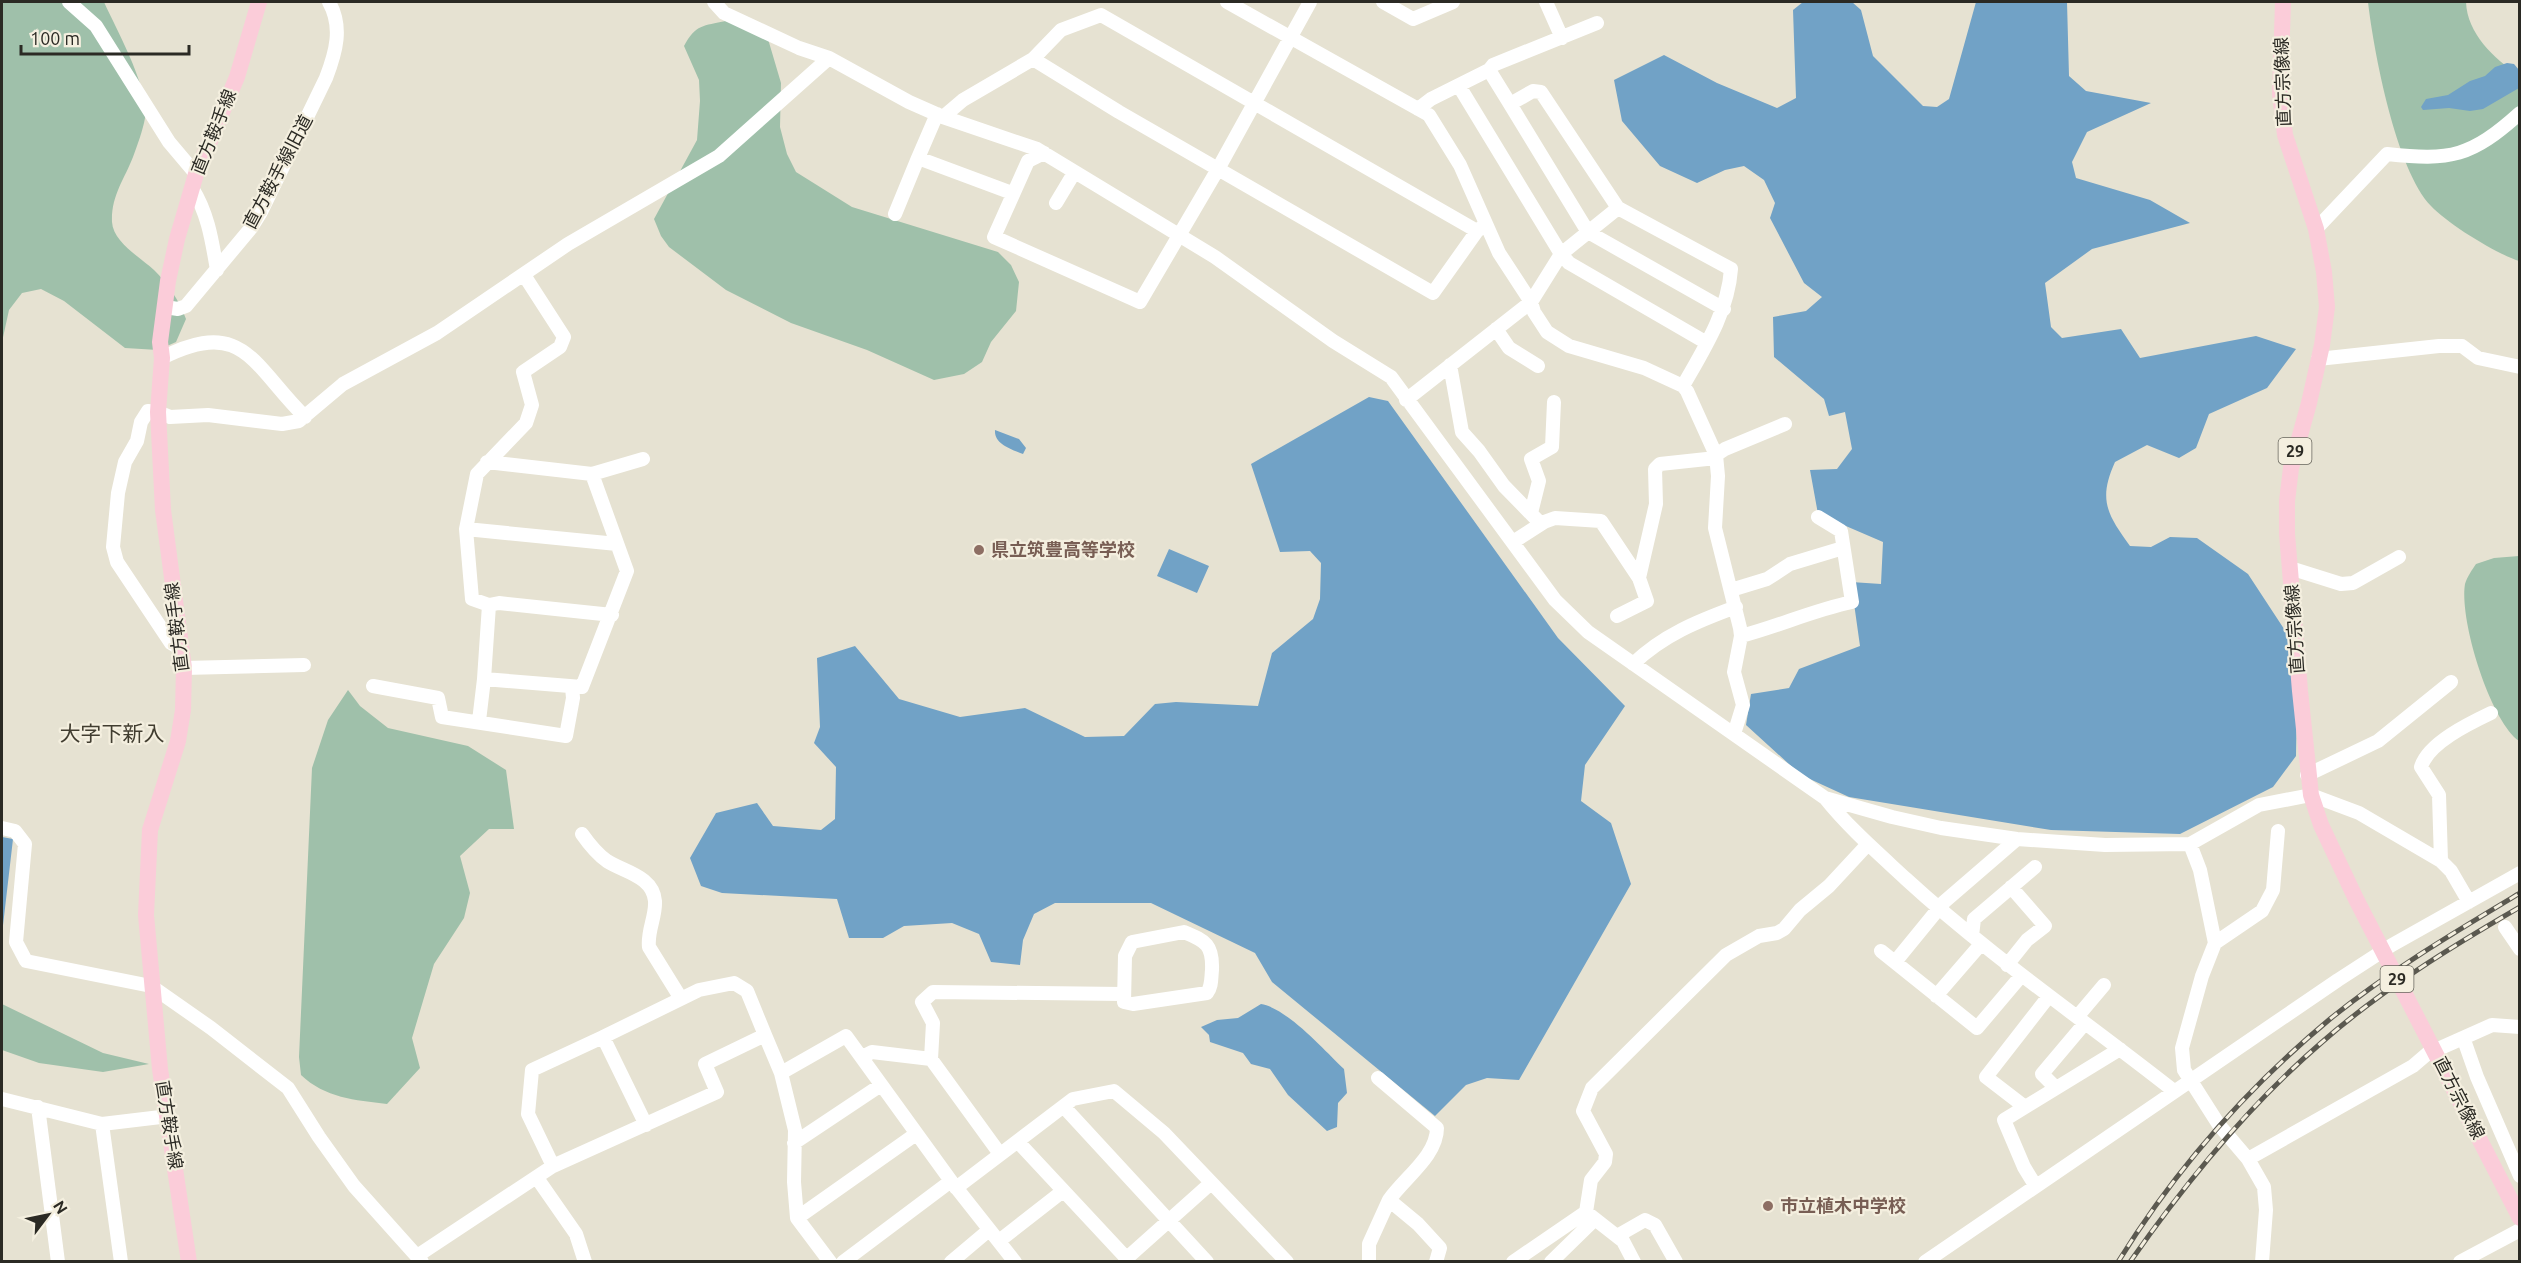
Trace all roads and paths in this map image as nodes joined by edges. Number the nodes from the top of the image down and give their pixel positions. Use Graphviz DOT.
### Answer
graph roads {
  1 [pos="69,2"];
  2 [pos="259,2"];
  3 [pos="329,2"];
  4 [pos="714,2"];
  5 [pos="1227,2"];
  6 [pos="1310,2"];
  7 [pos="1383,2"];
  8 [pos="1453,2"];
  9 [pos="1546,2"];
  10 [pos="2283,2"];
  11 [pos="1597,23"];
  12 [pos="1291,37"];
  13 [pos="1562,38"];
  14 [pos="830,58"];
  15 [pos="1033,59"];
  16 [pos="1489,70"];
  17 [pos="1459,86"];
  18 [pos="1253,102"];
  19 [pos="1510,104"];
  20 [pos="1418,109"];
  21 [pos="2520,113"];
  22 [pos="940,116"];
  23 [pos="1044,153"];
  24 [pos="918,158"];
  25 [pos="1218,169"];
  26 [pos="1074,173"];
  27 [pos="194,181"];
  28 [pos="1012,193"];
  29 [pos="1056,203"];
  30 [pos="1618,208"];
  31 [pos="895,214"];
  32 [pos="1482,227"];
  33 [pos="2316,229"];
  34 [pos="1588,232"];
  35 [pos="1179,234"];
  36 [pos="1561,254"];
  37 [pos="217,270"];
  38 [pos="524,275"];
  39 [pos="1531,302"];
  40 [pos="165,307"];
  41 [pos="1724,309"];
  42 [pos="1496,329"];
  43 [pos="1707,343"];
  44 [pos="162,358"];
  45 [pos="2318,358"];
  46 [pos="1450,365"];
  47 [pos="1538,366"];
  48 [pos="2520,367"];
  49 [pos="1683,386"];
  50 [pos="1406,400"];
  51 [pos="1554,402"];
  52 [pos="158,411"];
  53 [pos="305,417"];
  54 [pos="1785,424"];
  55 [pos="1716,457"];
  56 [pos="643,459"];
  57 [pos="487,462"];
  58 [pos="592,474"];
  59 [pos="1531,513"];
  60 [pos="1818,517"];
  61 [pos="1541,524"];
  62 [pos="466,530"];
  63 [pos="1513,542"];
  64 [pos="617,544"];
  65 [pos="1844,548"];
  66 [pos="2399,557"];
  67 [pos="2290,568"];
  68 [pos="1639,578"];
  69 [pos="1731,590"];
  70 [pos="489,604"];
  71 [pos="1736,607"];
  72 [pos="612,615"];
  73 [pos="1617,616"];
  74 [pos="1741,636"];
  75 [pos="181,649"];
  76 [pos="1633,664"];
  77 [pos="304,665"];
  78 [pos="184,668"];
  79 [pos="484,679"];
  80 [pos="2451,682"];
  81 [pos="373,686"];
  82 [pos="572,687"];
  83 [pos="2491,713"];
  84 [pos="479,721"];
  85 [pos="1734,734"];
  86 [pos="2307,775"];
  87 [pos="2311,795"];
  88 [pos="1825,798"];
  89 [pos="2,828"];
  90 [pos="2278,831"];
  91 [pos="582,834"];
  92 [pos="2017,839"];
  93 [pos="1868,844"];
  94 [pos="2190,844"];
  95 [pos="2441,861"];
  96 [pos="2035,867"];
  97 [pos="2520,873"];
  98 [pos="2012,887"];
  99 [pos="2469,902"];
  100 [pos="1938,909"];
  101 [pos="2505,927"];
  102 [pos="1976,940"];
  103 [pos="2215,943"];
  104 [pos="2520,949"];
  105 [pos="1881,951"];
  106 [pos="1895,962"];
  107 [pos="2007,965"];
  108 [pos="2021,976"];
  109 [pos="2104,985"];
  110 [pos="152,986"];
  111 [pos="1123,994"];
  112 [pos="1936,996"];
  113 [pos="2049,996"];
  114 [pos="680,997"];
  115 [pos="2081,1020"];
  116 [pos="2520,1027"];
  117 [pos="765,1035"];
  118 [pos="603,1036"];
  119 [pos="2464,1040"];
  120 [pos="2120,1049"];
  121 [pos="862,1057"];
  122 [pos="931,1059"];
  123 [pos="781,1073"];
  124 [pos="1378,1078"];
  125 [pos="2190,1081"];
  126 [pos="881,1085"];
  127 [pos="2056,1088"];
  128 [pos="2174,1091"];
  129 [pos="2,1099"];
  130 [pos="38,1107"];
  131 [pos="1064,1107"];
  132 [pos="2025,1107"];
  133 [pos="169,1116"];
  134 [pos="102,1124"];
  135 [pos="646,1125"];
  136 [pos="916,1134"];
  137 [pos="794,1143"];
  138 [pos="1019,1143"];
  139 [pos="1000,1154"];
  140 [pos="2248,1158"];
  141 [pos="553,1166"];
  142 [pos="2520,1176"];
  143 [pos="537,1178"];
  144 [pos="1211,1183"];
  145 [pos="954,1185"];
  146 [pos="2035,1185"];
  147 [pos="1063,1191"];
  148 [pos="1389,1200"];
  149 [pos="1591,1216"];
  150 [pos="797,1218"];
  151 [pos="2520,1218"];
  152 [pos="1168,1221"];
  153 [pos="989,1230"];
  154 [pos="2520,1230"];
  155 [pos="1617,1236"];
  156 [pos="999,1241"];
  157 [pos="420,1259"];
  158 [pos="1129,1260"];
  159 [pos="58,1262"];
  160 [pos="121,1262"];
  161 [pos="189,1262"];
  162 [pos="585,1262"];
  163 [pos="830,1262"];
  164 [pos="843,1262"];
  165 [pos="951,1262"];
  166 [pos="1015,1262"];
  167 [pos="1207,1262"];
  168 [pos="1287,1262"];
  169 [pos="1369,1262"];
  170 [pos="1436,1262"];
  171 [pos="1513,1262"];
  172 [pos="1551,1262"];
  173 [pos="1634,1262"];
  174 [pos="1676,1262"];
  175 [pos="1925,1262"];
  176 [pos="2262,1262"];
  177 [pos="2460,1262"];
  1 -- 27 [label="street"];
  2 -- 27 [label="main road, 直方鞍手線"];
  3 -- 37 [label="street, 直方鞍手線旧道"];
  4 -- 14 [label="street"];
  5 -- 12 [label="street"];
  6 -- 12 [label="street"];
  7 -- 8 [label="street"];
  9 -- 13 [label="street"];
  10 -- 33 [label="main road, 直方宗像線 / 29"];
  11 -- 13 [label="street"];
  12 -- 18 [label="street"];
  12 -- 20 [label="street"];
  13 -- 16 [label="street"];
  14 -- 22 [label="street"];
  14 -- 38 [label="street"];
  15 -- 18 [label="street"];
  15 -- 22 [label="street"];
  15 -- 25 [label="street"];
  16 -- 17 [label="street"];
  16 -- 19 [label="street"];
  17 -- 20 [label="street"];
  17 -- 36 [label="street"];
  18 -- 25 [label="street"];
  18 -- 32 [label="street"];
  19 -- 30 [label="street"];
  19 -- 34 [label="street"];
  20 -- 32 [label="street"];
  21 -- 33 [label="street"];
  22 -- 23 [label="street"];
  22 -- 24 [label="street"];
  23 -- 26 [label="street"];
  23 -- 28 [label="street"];
  24 -- 28 [label="street"];
  24 -- 31 [label="street"];
  25 -- 32 [label="street"];
  25 -- 35 [label="street"];
  26 -- 29 [label="street"];
  26 -- 35 [label="street"];
  27 -- 37 [label="street"];
  27 -- 40 [label="main road, 直方鞍手線"];
  28 -- 35 [label="street"];
  30 -- 34 [label="street"];
  30 -- 41 [label="street"];
  32 -- 39 [label="street"];
  33 -- 45 [label="main road, 直方宗像線 / 29"];
  34 -- 36 [label="street"];
  34 -- 41 [label="street"];
  35 -- 50 [label="street"];
  36 -- 39 [label="street"];
  36 -- 43 [label="street"];
  37 -- 40 [label="street, 直方鞍手線旧道"];
  38 -- 53 [label="street"];
  38 -- 57 [label="street"];
  39 -- 42 [label="street"];
  39 -- 49 [label="street"];
  40 -- 44 [label="main road, 直方鞍手線"];
  41 -- 43 [label="street"];
  42 -- 46 [label="street"];
  42 -- 47 [label="street"];
  43 -- 49 [label="street"];
  44 -- 52 [label="main road, 直方鞍手線"];
  44 -- 53 [label="street"];
  45 -- 48 [label="street"];
  45 -- 67 [label="main road, 直方宗像線 / 29"];
  46 -- 50 [label="street"];
  46 -- 59 [label="street"];
  49 -- 55 [label="street"];
  50 -- 63 [label="street"];
  51 -- 59 [label="street"];
  52 -- 53 [label="street"];
  52 -- 75 [label="main road, 直方鞍手線"];
  52 -- 75 [label="street"];
  54 -- 55 [label="street"];
  55 -- 68 [label="street"];
  55 -- 69 [label="street"];
  56 -- 58 [label="street"];
  57 -- 58 [label="street"];
  57 -- 62 [label="street"];
  58 -- 64 [label="street"];
  59 -- 61 [label="street"];
  60 -- 65 [label="street"];
  61 -- 63 [label="street"];
  61 -- 68 [label="street"];
  62 -- 64 [label="street"];
  62 -- 70 [label="street"];
  63 -- 76 [label="street"];
  64 -- 72 [label="street"];
  65 -- 69 [label="street"];
  65 -- 74 [label="street"];
  66 -- 67 [label="street"];
  67 -- 86 [label="main road, 直方宗像線 / 29"];
  68 -- 73 [label="street"];
  69 -- 71 [label="street"];
  70 -- 72 [label="street"];
  70 -- 79 [label="street"];
  71 -- 74 [label="street"];
  71 -- 76 [label="street"];
  72 -- 82 [label="street"];
  74 -- 85 [label="street"];
  75 -- 78 [label="main road, 直方鞍手線"];
  76 -- 85 [label="street"];
  77 -- 78 [label="street"];
  78 -- 110 [label="main road, 直方鞍手線"];
  79 -- 82 [label="street"];
  79 -- 84 [label="street"];
  80 -- 86 [label="street"];
  81 -- 84 [label="street"];
  82 -- 84 [label="street"];
  83 -- 95 [label="street"];
  85 -- 88 [label="street"];
  86 -- 87 [label="main road, 直方宗像線 / 29"];
  87 -- 94 [label="street"];
  87 -- 95 [label="street"];
  87 -- 151 [label="main road, 直方宗像線 / 29"];
  88 -- 92 [label="street"];
  88 -- 93 [label="street"];
  89 -- 110 [label="street"];
  90 -- 103 [label="street"];
  91 -- 114 [label="street"];
  92 -- 94 [label="street"];
  92 -- 100 [label="street"];
  93 -- 100 [label="street"];
  93 -- 149 [label="street"];
  94 -- 103 [label="street"];
  95 -- 99 [label="street"];
  96 -- 98 [label="street"];
  97 -- 99 [label="street"];
  98 -- 102 [label="street"];
  98 -- 107 [label="street"];
  99 -- 125 [label="street"];
  100 -- 102 [label="street"];
  100 -- 106 [label="street"];
  101 -- 104 [label="street"];
  102 -- 107 [label="street"];
  102 -- 112 [label="street"];
  103 -- 125 [label="street"];
  105 -- 106 [label="street"];
  106 -- 112 [label="street"];
  107 -- 108 [label="street"];
  108 -- 112 [label="street"];
  108 -- 113 [label="street"];
  109 -- 115 [label="street"];
  110 -- 133 [label="main road, 直方鞍手線"];
  110 -- 157 [label="street"];
  111 -- 111 [label="street"];
  111 -- 122 [label="street"];
  113 -- 115 [label="street"];
  113 -- 132 [label="street"];
  114 -- 117 [label="street"];
  114 -- 118 [label="street"];
  115 -- 120 [label="street"];
  115 -- 127 [label="street"];
  116 -- 119 [label="street"];
  117 -- 123 [label="street"];
  117 -- 135 [label="street"];
  118 -- 135 [label="street"];
  118 -- 141 [label="street"];
  119 -- 140 [label="street"];
  119 -- 142 [label="street"];
  120 -- 127 [label="street"];
  120 -- 128 [label="street"];
  121 -- 122 [label="street"];
  121 -- 123 [label="street"];
  121 -- 126 [label="street"];
  122 -- 139 [label="street"];
  123 -- 137 [label="street"];
  124 -- 148 [label="street"];
  125 -- 128 [label="street"];
  125 -- 140 [label="street"];
  126 -- 136 [label="street"];
  126 -- 137 [label="street"];
  127 -- 132 [label="street"];
  128 -- 146 [label="street"];
  129 -- 130 [label="street"];
  130 -- 134 [label="street"];
  130 -- 159 [label="street"];
  131 -- 138 [label="street"];
  131 -- 144 [label="street"];
  131 -- 152 [label="street"];
  132 -- 146 [label="street"];
  133 -- 134 [label="street"];
  133 -- 161 [label="main road, 直方鞍手線"];
  134 -- 160 [label="street"];
  135 -- 141 [label="street"];
  136 -- 145 [label="street"];
  136 -- 150 [label="street"];
  137 -- 150 [label="street"];
  138 -- 139 [label="street"];
  138 -- 147 [label="street"];
  139 -- 145 [label="street"];
  140 -- 176 [label="street"];
  141 -- 143 [label="street"];
  143 -- 157 [label="street"];
  143 -- 162 [label="street"];
  144 -- 152 [label="street"];
  144 -- 168 [label="street"];
  145 -- 153 [label="street"];
  145 -- 164 [label="street"];
  146 -- 175 [label="street"];
  147 -- 156 [label="street"];
  147 -- 158 [label="street"];
  148 -- 169 [label="street"];
  148 -- 170 [label="street"];
  149 -- 155 [label="street"];
  149 -- 171 [label="street"];
  149 -- 172 [label="street"];
  150 -- 163 [label="street"];
  152 -- 158 [label="street"];
  152 -- 167 [label="street"];
  153 -- 156 [label="street"];
  153 -- 165 [label="street"];
  154 -- 177 [label="street"];
  155 -- 173 [label="street"];
  155 -- 174 [label="street"];
  156 -- 166 [label="street"];
}
